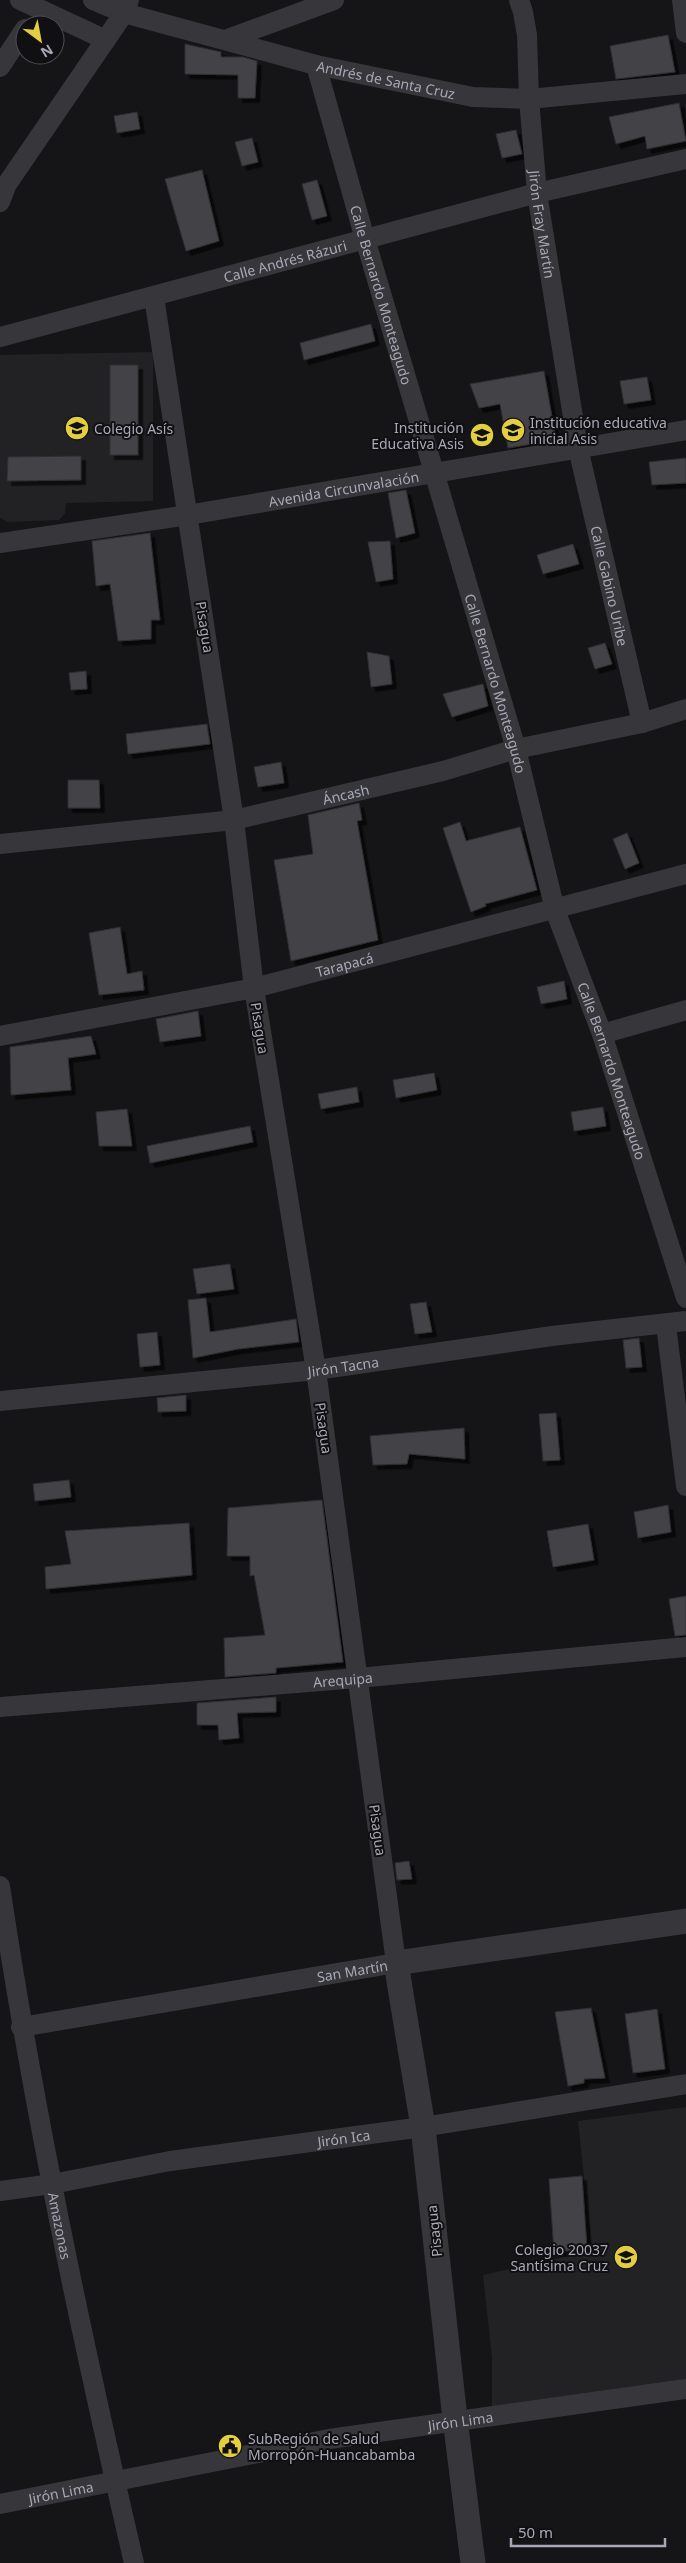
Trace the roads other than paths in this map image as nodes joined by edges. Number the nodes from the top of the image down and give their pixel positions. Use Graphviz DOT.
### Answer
graph roads {
  1 [pos="20,0"];
  2 [pos="93,0"];
  3 [pos="334,0"];
  4 [pos="519,0"];
  5 [pos="682,0"];
  6 [pos="41,4"];
  7 [pos="126,7"];
  8 [pos="34,15"];
  9 [pos="686,33"];
  10 [pos="106,40"];
  11 [pos="225,40"];
  12 [pos="15,44"];
  13 [pos="316,65"];
  14 [pos="0,67"];
  15 [pos="686,84"];
  16 [pos="529,99"];
  17 [pos="686,159"];
  18 [pos="537,193"];
  19 [pos="0,202"];
  20 [pos="365,239"];
  21 [pos="154,297"];
  22 [pos="0,337"];
  23 [pos="686,430"];
  24 [pos="578,448"];
  25 [pos="435,472"];
  26 [pos="188,515"];
  27 [pos="0,543"];
  28 [pos="686,709"];
  29 [pos="642,723"];
  30 [pos="516,749"];
  31 [pos="234,820"];
  32 [pos="0,844"];
  33 [pos="686,874"];
  34 [pos="555,910"];
  35 [pos="254,988"];
  36 [pos="686,1010"];
  37 [pos="602,1034"];
  38 [pos="0,1036"];
  39 [pos="686,1298"];
  40 [pos="686,1322"];
  41 [pos="666,1325"];
  42 [pos="316,1370"];
  43 [pos="0,1401"];
  44 [pos="686,1486"];
  45 [pos="686,1647"];
  46 [pos="358,1678"];
  47 [pos="0,1707"];
  48 [pos="0,1886"];
  49 [pos="686,1920"];
  50 [pos="396,1963"];
  51 [pos="21,2027"];
  52 [pos="686,2084"];
  53 [pos="423,2126"];
  54 [pos="52,2184"];
  55 [pos="0,2191"];
  56 [pos="686,2389"];
  57 [pos="455,2420"];
  58 [pos="116,2483"];
  59 [pos="0,2504"];
  60 [pos="134,2563"];
  61 [pos="473,2563"];
  1 -- 6 [label="street"];
  2 -- 7 [label="street, Andrés de Santa Cruz"];
  3 -- 11 [label="street"];
  4 -- 16 [label="street, Jirón Fray Martín"];
  5 -- 9 [label="street"];
  6 -- 8 [label="street"];
  6 -- 10 [label="street"];
  7 -- 10 [label="street"];
  7 -- 11 [label="street, Andrés de Santa Cruz"];
  10 -- 19 [label="street"];
  11 -- 13 [label="street, Andrés de Santa Cruz"];
  12 -- 14 [label="street"];
  13 -- 16 [label="street, Andrés de Santa Cruz"];
  13 -- 20 [label="street, Calle Bernardo Monteagudo"];
  15 -- 16 [label="street, Andrés de Santa Cruz"];
  16 -- 18 [label="street, Jirón Fray Martín"];
  17 -- 18 [label="street, Calle Andrés Rázuri"];
  18 -- 20 [label="street, Calle Andrés Rázuri"];
  18 -- 24 [label="street, Jirón Fray Martín"];
  20 -- 21 [label="street, Calle Andrés Rázuri"];
  20 -- 25 [label="street, Calle Bernardo Monteagudo"];
  21 -- 22 [label="street, Calle Andrés Rázuri"];
  21 -- 26 [label="street, Pisagua"];
  23 -- 24 [label="street, Avenida Circunvalación"];
  24 -- 25 [label="street, Avenida Circunvalación"];
  24 -- 29 [label="street, Calle Gabino Uribe"];
  25 -- 26 [label="street, Avenida Circunvalación"];
  25 -- 30 [label="street, Calle Bernardo Monteagudo"];
  26 -- 27 [label="street, Avenida Circunvalación"];
  26 -- 31 [label="street, Pisagua"];
  28 -- 29 [label="street, Áncash"];
  29 -- 30 [label="street, Áncash"];
  30 -- 31 [label="street, Áncash"];
  30 -- 34 [label="street, Calle Bernardo Monteagudo"];
  31 -- 32 [label="street, Áncash"];
  31 -- 35 [label="street, Pisagua"];
  33 -- 34 [label="street, Tarapacá"];
  34 -- 35 [label="street, Tarapacá"];
  34 -- 37 [label="street, Calle Bernardo Monteagudo"];
  35 -- 38 [label="street, Tarapacá"];
  35 -- 42 [label="street, Pisagua"];
  36 -- 37 [label="street"];
  37 -- 39 [label="street, Calle Bernardo Monteagudo"];
  40 -- 41 [label="street, Jirón Tacna"];
  41 -- 42 [label="street, Jirón Tacna"];
  41 -- 44 [label="street"];
  42 -- 43 [label="street, Jirón Tacna"];
  42 -- 46 [label="street, Pisagua"];
  45 -- 46 [label="street, Arequipa"];
  46 -- 47 [label="street, Arequipa"];
  46 -- 50 [label="street, Pisagua"];
  48 -- 51 [label="street, Amazonas"];
  49 -- 50 [label="street, San Martín"];
  50 -- 51 [label="street, San Martín"];
  50 -- 53 [label="street, Pisagua"];
  51 -- 54 [label="street, Amazonas"];
  52 -- 53 [label="street, Jirón Ica"];
  53 -- 54 [label="street, Jirón Ica"];
  53 -- 57 [label="street, Pisagua"];
  54 -- 55 [label="street, Jirón Ica"];
  54 -- 58 [label="street, Amazonas"];
  56 -- 57 [label="street, Jirón Lima"];
  57 -- 58 [label="street, Jirón Lima"];
  57 -- 61 [label="street, Pisagua"];
  58 -- 59 [label="street, Jirón Lima"];
  58 -- 60 [label="street, Amazonas"];
}
